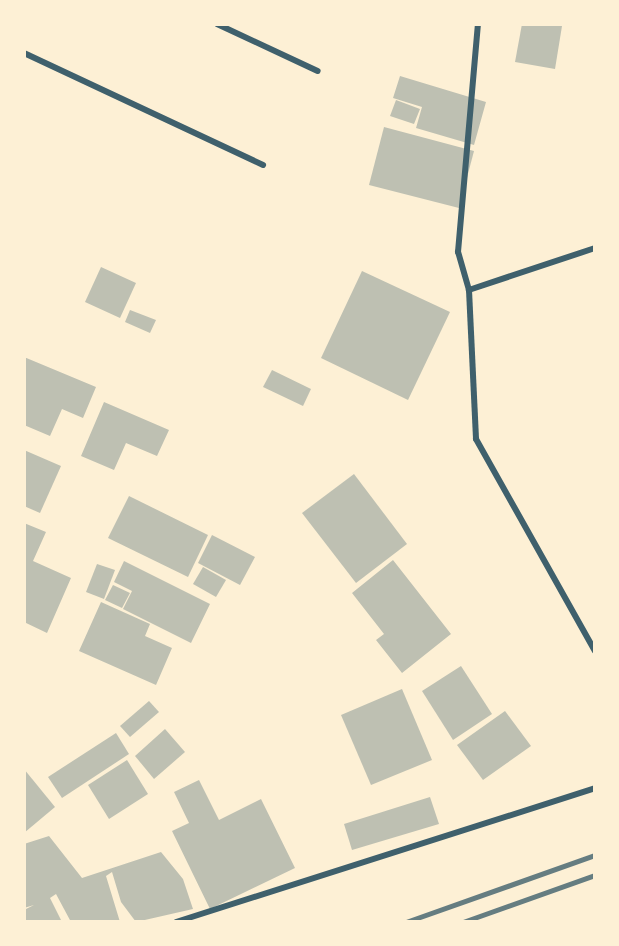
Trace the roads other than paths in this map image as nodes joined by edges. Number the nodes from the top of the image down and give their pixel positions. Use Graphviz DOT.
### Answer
graph roads {
  1 [pos="216,24"];
  2 [pos="478,24"];
  3 [pos="24,53"];
  4 [pos="318,71"];
  5 [pos="263,165"];
  6 [pos="595,248"];
  7 [pos="469,290"];
  8 [pos="595,651"];
  9 [pos="595,788"];
  10 [pos="176,922"];
  1 -- 4 [label="street"];
  2 -- 7 [label="street"];
  3 -- 5 [label="street"];
  6 -- 7 [label="street"];
  7 -- 8 [label="street"];
  9 -- 10 [label="street"];
}
